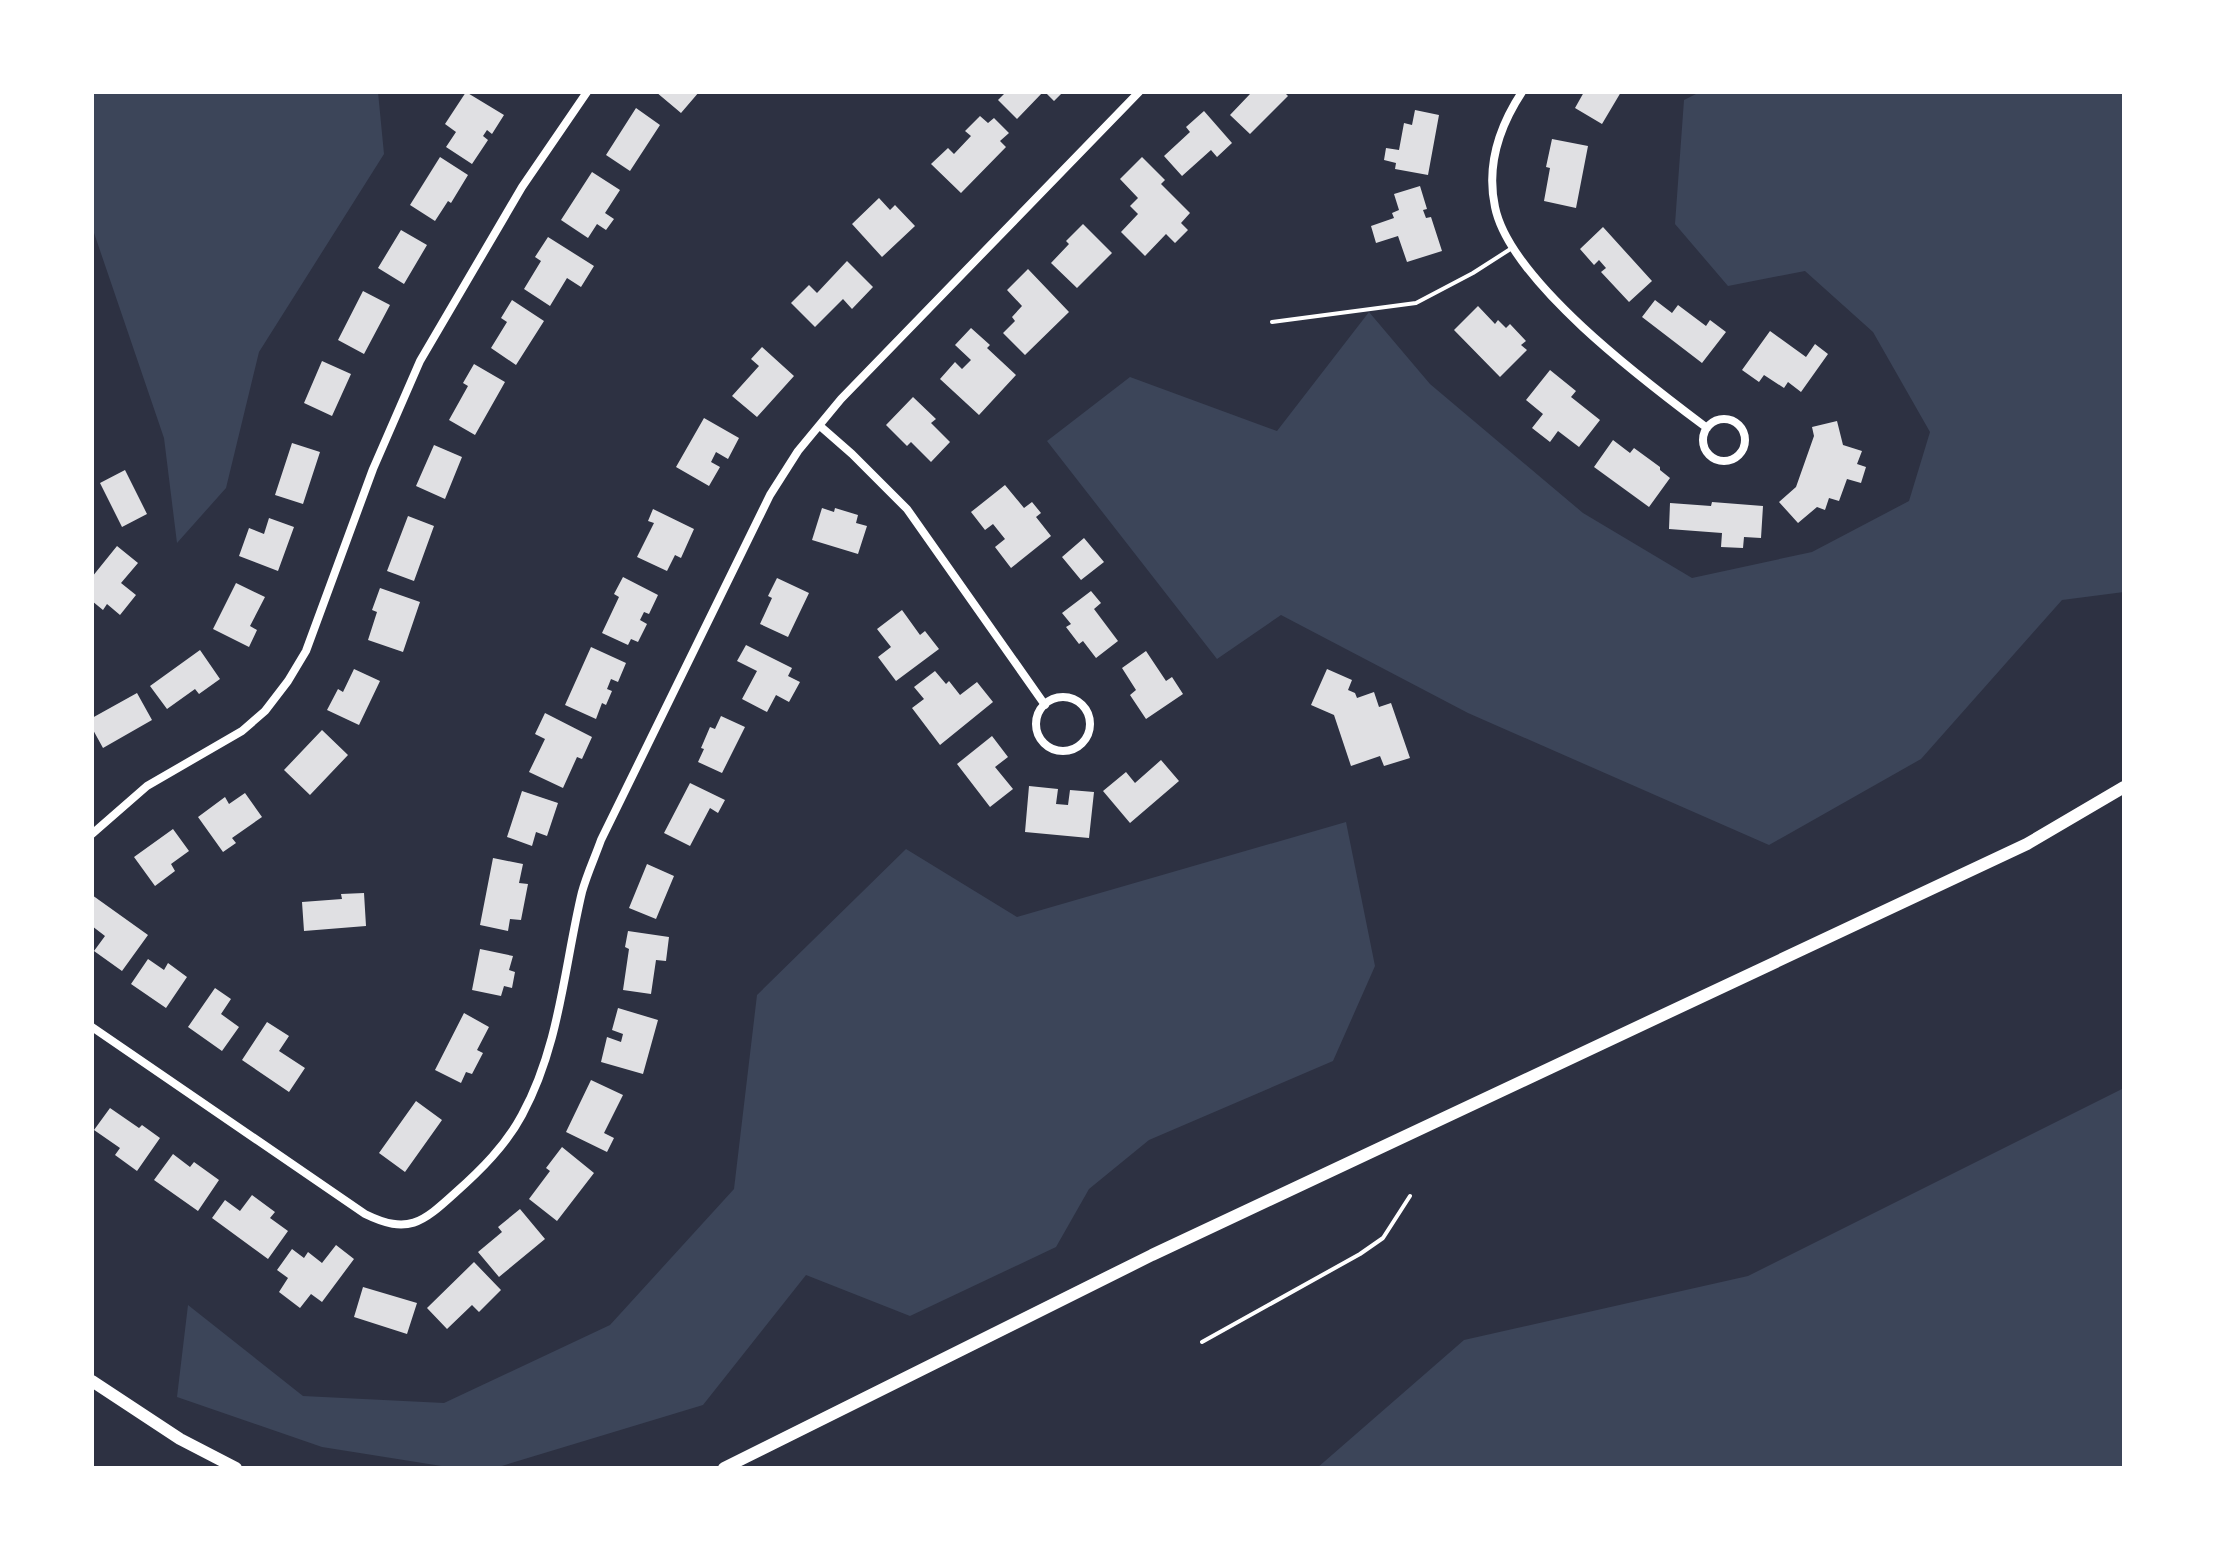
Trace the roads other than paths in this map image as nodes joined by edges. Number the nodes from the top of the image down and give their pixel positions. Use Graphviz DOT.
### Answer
graph roads {
  1 [pos="587,92"];
  2 [pos="1139,92"];
  3 [pos="1508,92"];
  4 [pos="1520,95"];
  5 [pos="1512,248"];
  6 [pos="1272,322"];
  7 [pos="820,426"];
  8 [pos="1707,428"];
  9 [pos="1045,705"];
  10 [pos="2124,787"];
  11 [pos="92,834"];
  12 [pos="92,1027"];
  13 [pos="92,1381"];
  14 [pos="746,1463"];
  15 [pos="236,1468"];
  16 [pos="724,1468"];
  1 -- 11 [label="street"];
  2 -- 7 [label="street"];
  3 -- 4 [label="street"];
  4 -- 5 [label="street"];
  5 -- 6 [label="lane"];
  5 -- 8 [label="street"];
  7 -- 9 [label="street"];
  7 -- 12 [label="street"];
  8 -- 8 [label="street"];
  9 -- 9 [label="street"];
  10 -- 14 [label="main road"];
  13 -- 15 [label="main road"];
  14 -- 16 [label="main road"];
}
